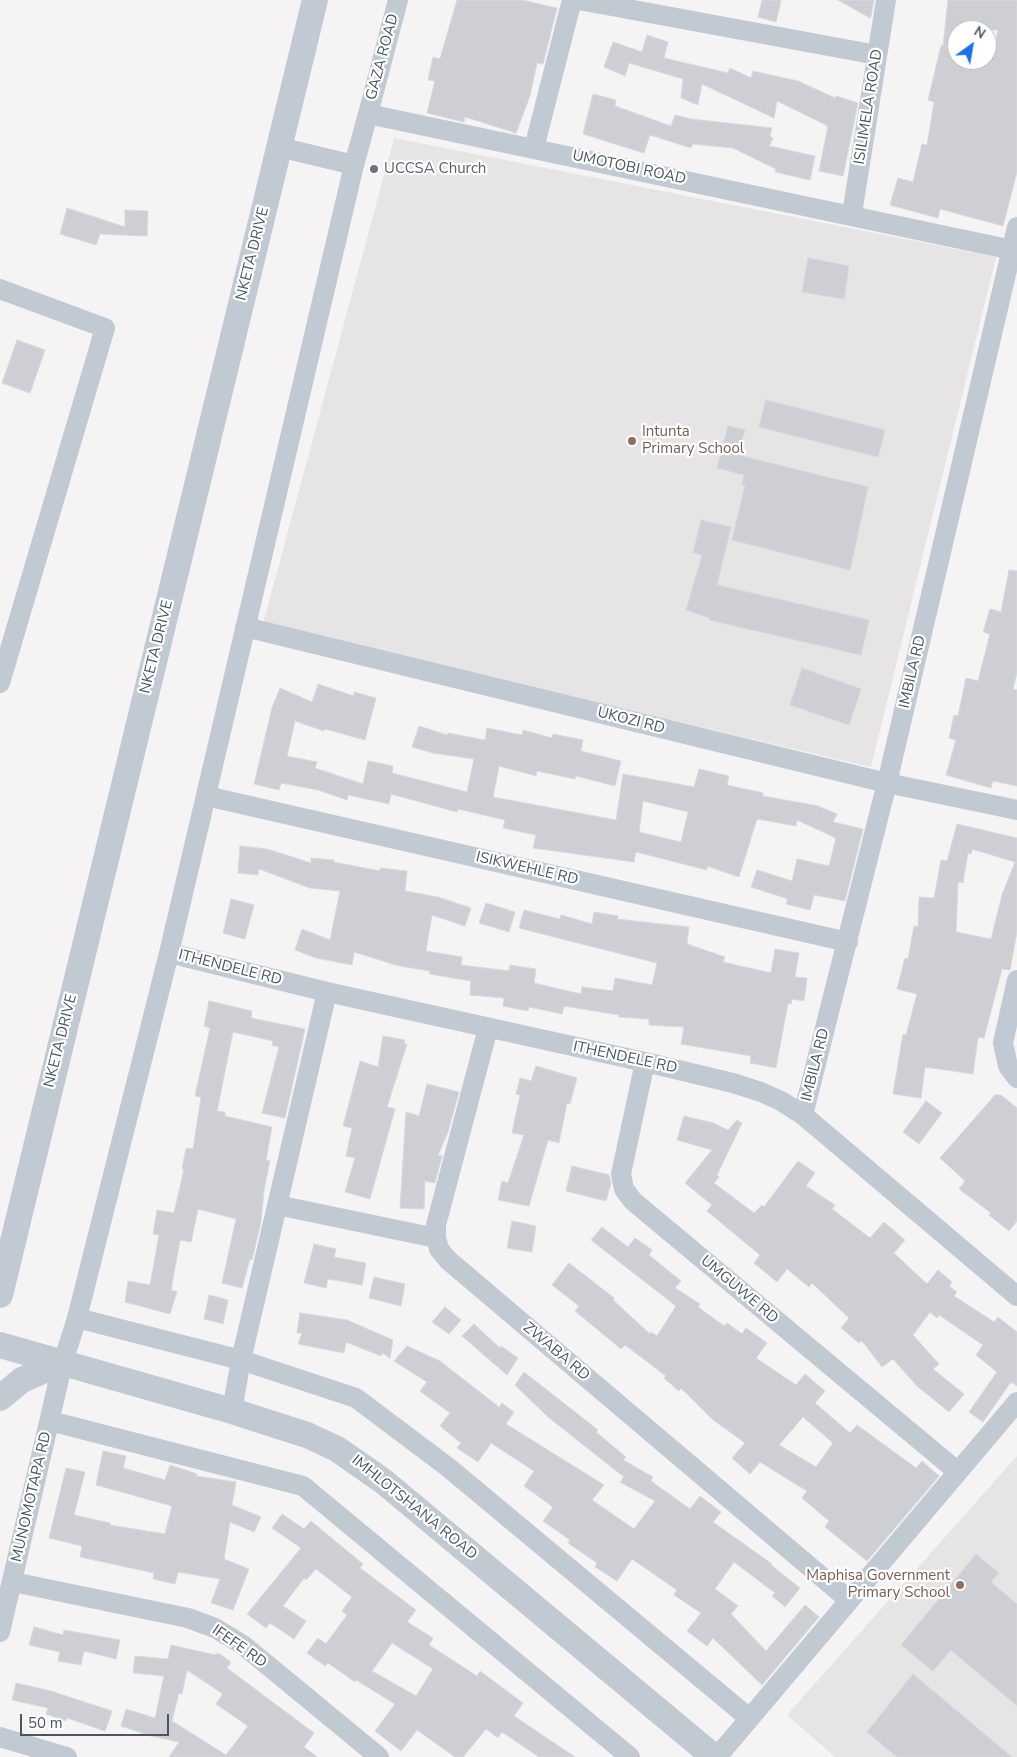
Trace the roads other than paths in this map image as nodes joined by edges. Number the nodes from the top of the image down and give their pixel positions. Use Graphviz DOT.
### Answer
graph roads {
  1 [pos="315,0"];
  2 [pos="398,0"];
  3 [pos="572,0"];
  4 [pos="579,0"];
  5 [pos="886,0"];
  6 [pos="877,55"];
  7 [pos="368,114"];
  8 [pos="279,147"];
  9 [pos="534,148"];
  10 [pos="354,164"];
  11 [pos="852,214"];
  12 [pos="1017,227"];
  13 [pos="1015,250"];
  14 [pos="0,289"];
  15 [pos="245,627"];
  16 [pos="0,683"];
  17 [pos="886,783"];
  18 [pos="206,796"];
  19 [pos="1017,810"];
  20 [pos="848,942"];
  21 [pos="169,953"];
  22 [pos="1017,980"];
  23 [pos="327,992"];
  24 [pos="488,1028"];
  25 [pos="645,1062"];
  26 [pos="1017,1078"];
  27 [pos="803,1115"];
  28 [pos="278,1205"];
  29 [pos="436,1238"];
  30 [pos="4,1260"];
  31 [pos="0,1295"];
  32 [pos="1017,1296"];
  33 [pos="77,1318"];
  34 [pos="0,1345"];
  35 [pos="241,1360"];
  36 [pos="64,1362"];
  37 [pos="0,1398"];
  38 [pos="1017,1402"];
  39 [pos="232,1411"];
  40 [pos="50,1421"];
  41 [pos="958,1472"];
  42 [pos="13,1582"];
  43 [pos="849,1600"];
  44 [pos="0,1632"];
  45 [pos="749,1718"];
  46 [pos="0,1737"];
  47 [pos="67,1757"];
  48 [pos="379,1757"];
  49 [pos="630,1757"];
  50 [pos="715,1757"];
  1 -- 8 [label="street, NKETA DRIVE"];
  2 -- 7 [label="street, GAZA ROAD"];
  3 -- 9 [label="street"];
  4 -- 6 [label="street"];
  5 -- 6 [label="street, ISILIMELA ROAD"];
  6 -- 11 [label="street, ISILIMELA ROAD"];
  7 -- 9 [label="street, UMOTOBI ROAD"];
  7 -- 10 [label="street"];
  8 -- 10 [label="street"];
  8 -- 30 [label="street, NKETA DRIVE"];
  9 -- 11 [label="street, UMOTOBI ROAD"];
  10 -- 15 [label="street, MUNOMOTAPA RD"];
  11 -- 13 [label="street, UMOTOBI ROAD"];
  12 -- 13 [label="street, IMBILA RD"];
  13 -- 17 [label="street, IMBILA RD"];
  14 -- 16 [label="street"];
  15 -- 17 [label="street, UKOZI RD"];
  15 -- 18 [label="street, MUNOMOTAPA RD"];
  17 -- 19 [label="street, UKOZI RD"];
  17 -- 20 [label="street, IMBILA RD"];
  18 -- 20 [label="street, ISIKWEHLE RD"];
  18 -- 21 [label="street, MUNOMOTAPA RD"];
  20 -- 27 [label="street, IMBILA RD"];
  21 -- 23 [label="street, ITHENDELE RD"];
  21 -- 33 [label="street, MUNOMOTAPA RD"];
  22 -- 26 [label="street"];
  23 -- 24 [label="street, ITHENDELE RD"];
  23 -- 28 [label="street"];
  24 -- 25 [label="street, ITHENDELE RD"];
  24 -- 29 [label="street"];
  25 -- 27 [label="street, ITHENDELE RD"];
  25 -- 41 [label="street, UMGUWE RD"];
  27 -- 32 [label="street, ITHENDELE RD"];
  28 -- 29 [label="street"];
  28 -- 35 [label="street"];
  29 -- 43 [label="street, ZWABA RD"];
  30 -- 31 [label="street, NKETA DRIVE"];
  33 -- 35 [label="street"];
  33 -- 36 [label="street, MUNOMOTAPA RD"];
  34 -- 36 [label="street, IMHLOTSHANA ROAD"];
  35 -- 39 [label="street"];
  35 -- 45 [label="street"];
  36 -- 37 [label="street"];
  36 -- 39 [label="street, IMHLOTSHANA ROAD"];
  36 -- 40 [label="street, MUNOMOTAPA RD"];
  38 -- 41 [label="street"];
  39 -- 50 [label="street, IMHLOTSHANA ROAD"];
  40 -- 42 [label="street, MUNOMOTAPA RD"];
  40 -- 49 [label="street"];
  41 -- 43 [label="street"];
  42 -- 44 [label="street, MUNOMOTAPA RD"];
  42 -- 48 [label="street, IFEFE RD"];
  43 -- 45 [label="street"];
  45 -- 50 [label="street"];
  46 -- 47 [label="street"];
}
